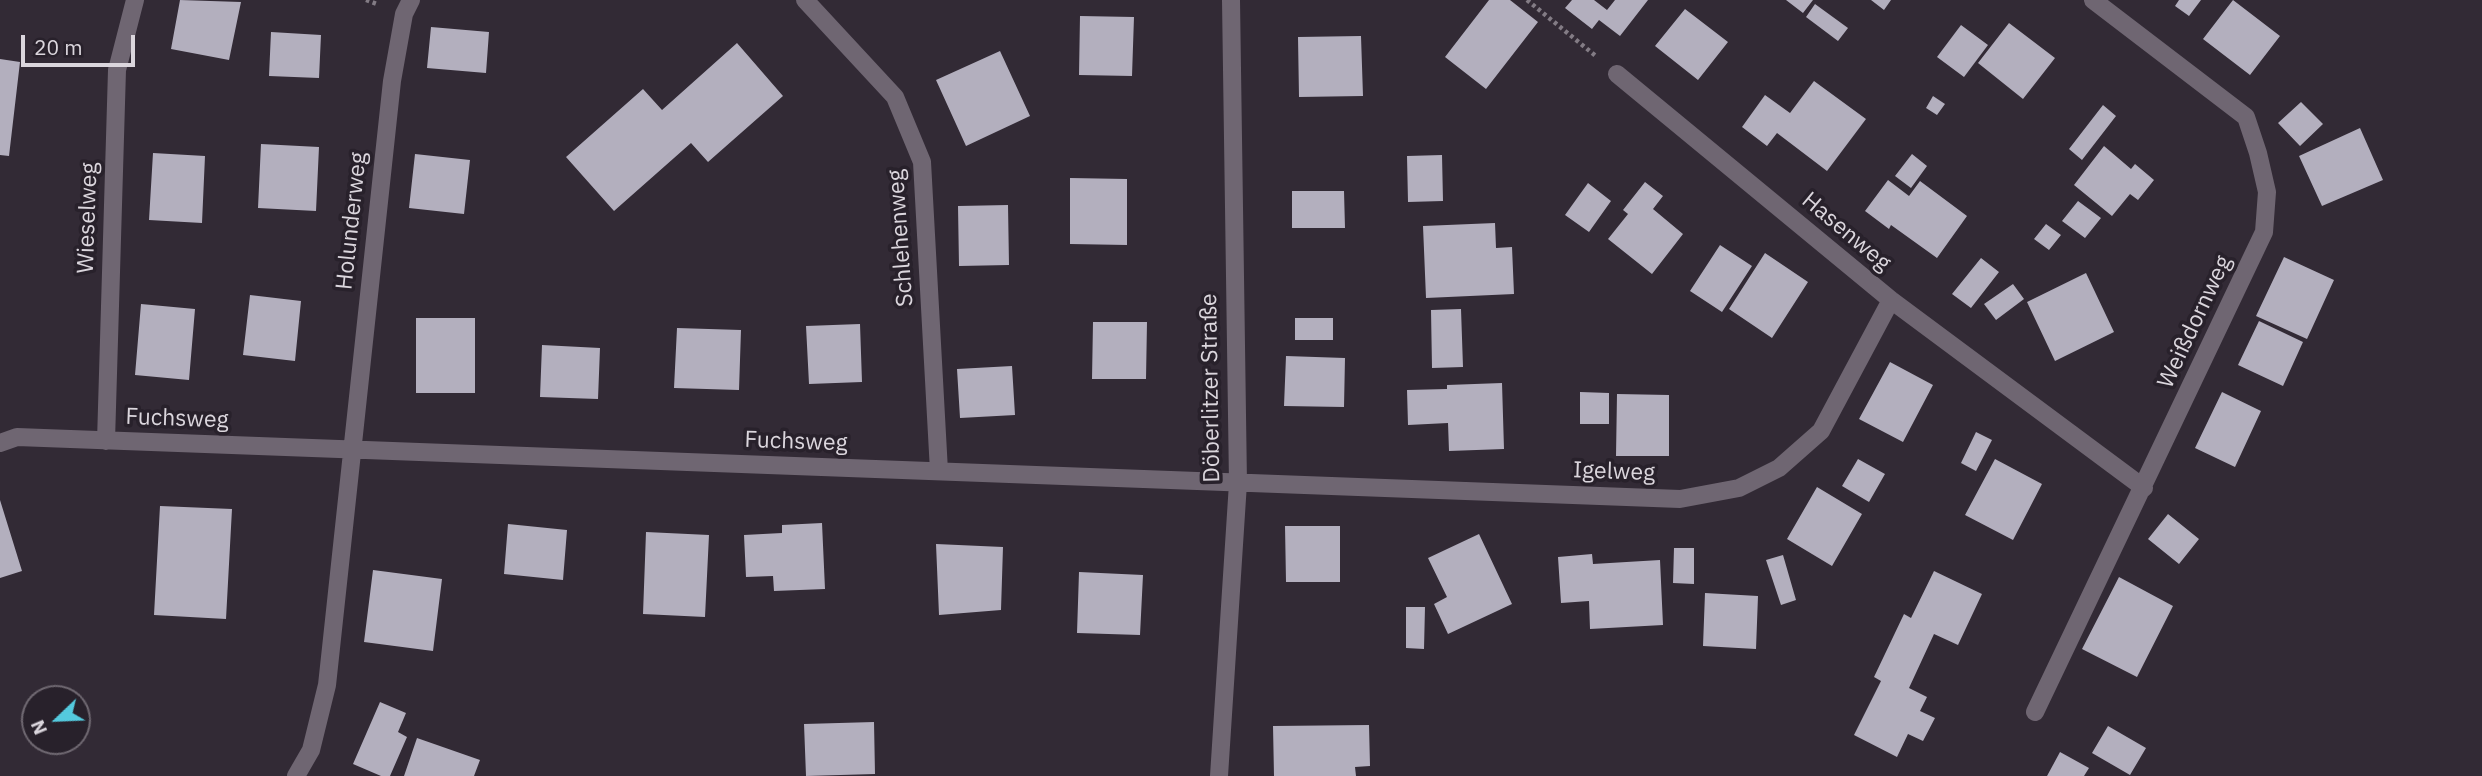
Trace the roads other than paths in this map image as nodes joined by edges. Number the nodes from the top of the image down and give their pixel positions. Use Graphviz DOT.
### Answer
graph roads {
  1 [pos="135,0"];
  2 [pos="411,0"];
  3 [pos="805,0"];
  4 [pos="1231,0"];
  5 [pos="2093,0"];
  6 [pos="1617,74"];
  7 [pos="1891,300"];
  8 [pos="106,441"];
  9 [pos="0,443"];
  10 [pos="352,449"];
  11 [pos="939,471"];
  12 [pos="1238,483"];
  13 [pos="2144,488"];
  14 [pos="2035,712"];
  15 [pos="296,776"];
  16 [pos="1219,776"];
  1 -- 8 [label="street, Wieselweg"];
  2 -- 10 [label="street, Holunderweg"];
  3 -- 11 [label="street, Schlehenweg"];
  4 -- 12 [label="street, Döberlitzer Straße"];
  5 -- 13 [label="street, Weißdornweg"];
  6 -- 7 [label="street, Hasenweg"];
  7 -- 12 [label="street, Igelweg"];
  7 -- 13 [label="street, Hasenweg"];
  8 -- 9 [label="street, Fuchsweg"];
  8 -- 10 [label="street, Fuchsweg"];
  10 -- 11 [label="street, Fuchsweg"];
  10 -- 15 [label="street"];
  11 -- 12 [label="street, Fuchsweg"];
  12 -- 16 [label="street, Döberlitzer Straße"];
  13 -- 14 [label="street, Weißdornweg"];
}
